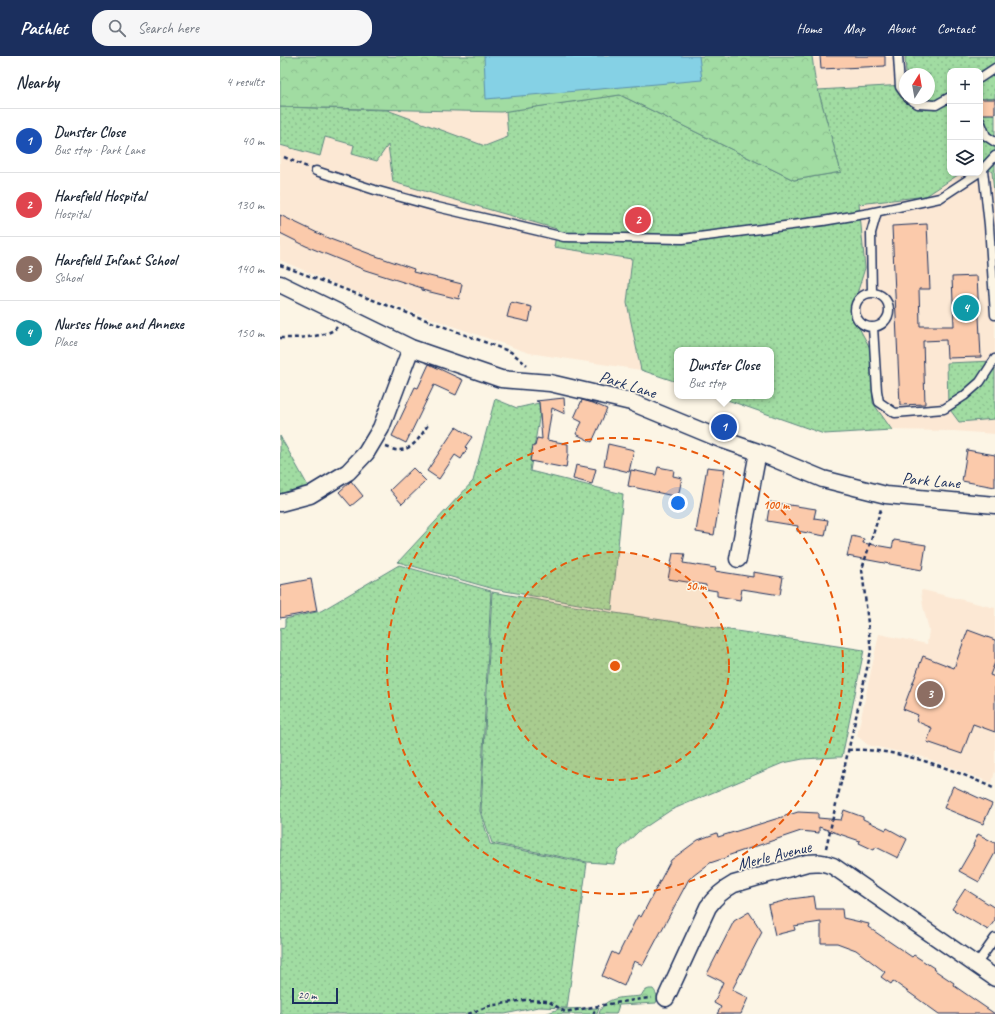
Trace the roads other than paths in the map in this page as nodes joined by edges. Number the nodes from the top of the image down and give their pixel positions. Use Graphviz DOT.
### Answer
graph roads {
  1 [pos="898,56"];
  2 [pos="995,68"];
  3 [pos="899,72"];
  4 [pos="983,76"];
  5 [pos="947,99"];
  6 [pos="918,104"];
  7 [pos="983,128"];
  8 [pos="995,142"];
  9 [pos="995,156"];
  10 [pos="983,168"];
  11 [pos="316,171"];
  12 [pos="973,176"];
  13 [pos="981,176"];
  14 [pos="877,212"];
  15 [pos="280,284"];
  16 [pos="872,293"];
  17 [pos="995,315"];
  18 [pos="873,326"];
  19 [pos="411,348"];
  20 [pos="995,359"];
  21 [pos="758,452"];
  22 [pos="280,503"];
  23 [pos="995,505"];
  24 [pos="738,559"];
  25 [pos="995,938"];
  26 [pos="976,965"];
  27 [pos="995,978"];
  28 [pos="666,998"];
  1 -- 3 [label="lane"];
  2 -- 4 [label="lane"];
  5 -- 6 [label="lane"];
  7 -- 8 [label="lane"];
  9 -- 10 [label="lane"];
  11 -- 14 [label="lane"];
  12 -- 14 [label="lane"];
  13 -- 17 [label="lane"];
  14 -- 16 [label="lane"];
  15 -- 19 [label="street, Park Lane"];
  16 -- 18 [label="lane"];
  16 -- 18 [label="lane"];
  18 -- 20 [label="lane"];
  19 -- 21 [label="street, Park Lane"];
  19 -- 22 [label="street"];
  21 -- 23 [label="street, Park Lane"];
  21 -- 24 [label="street"];
  25 -- 26 [label="lane"];
  26 -- 27 [label="street, Merle Avenue"];
  26 -- 28 [label="street, Merle Avenue"];
}
